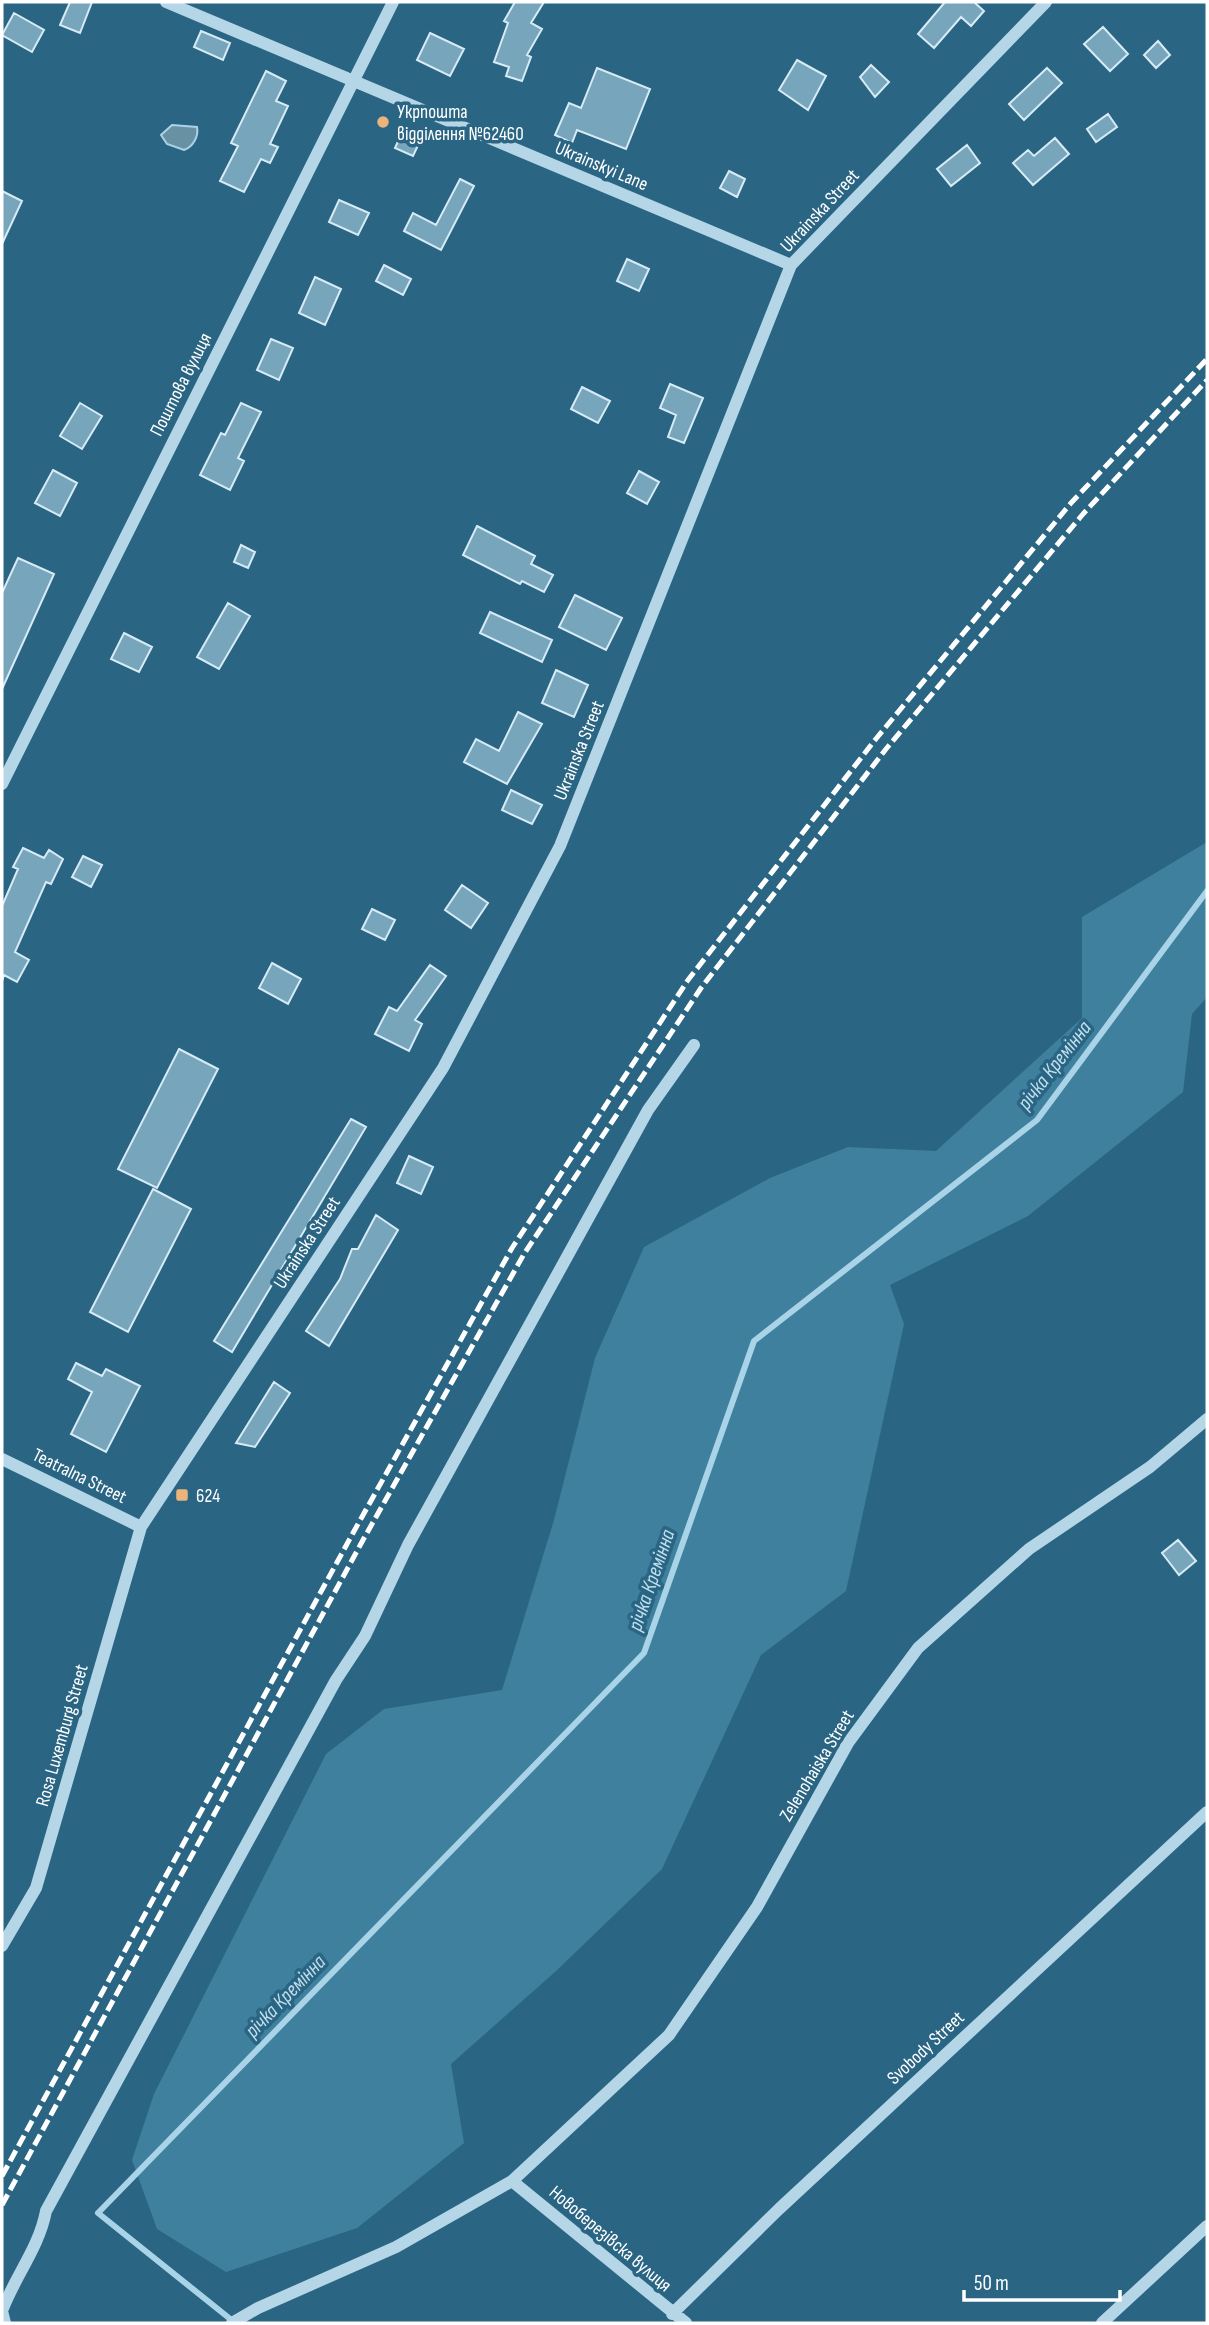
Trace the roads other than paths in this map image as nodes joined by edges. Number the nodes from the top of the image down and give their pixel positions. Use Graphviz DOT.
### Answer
graph roads {
  1 [pos="166,2"];
  2 [pos="393,2"];
  3 [pos="1046,2"];
  4 [pos="353,82"];
  5 [pos="791,265"];
  6 [pos="2,784"];
  7 [pos="694,1045"];
  8 [pos="1207,1419"];
  9 [pos="2,1458"];
  10 [pos="141,1527"];
  11 [pos="1207,1812"];
  12 [pos="2,1947"];
  13 [pos="512,2181"];
  14 [pos="1207,2225"];
  15 [pos="672,2314"];
  16 [pos="237,2320"];
  17 [pos="5,2323"];
  18 [pos="686,2323"];
  19 [pos="1101,2323"];
  1 -- 4 [label="street, Ukrainskyi Lane"];
  2 -- 4 [label="street, Поштова вулиця"];
  3 -- 5 [label="street, Ukrainska Street"];
  4 -- 5 [label="street, Ukrainskyi Lane"];
  4 -- 6 [label="street, Поштова вулиця"];
  5 -- 10 [label="street, Ukrainska Street"];
  7 -- 17 [label="street"];
  8 -- 13 [label="street, Zelenohaiska Street"];
  9 -- 10 [label="street, Teatralna Street"];
  10 -- 12 [label="street, Rosa Luxemburg Street"];
  11 -- 15 [label="street, Svobody Street"];
  13 -- 15 [label="street, Новоберезівска вулиця"];
  13 -- 16 [label="street, Zelenohaiska Street"];
  14 -- 19 [label="street"];
  15 -- 18 [label="street, Новоберезівска вулиця"];
}
